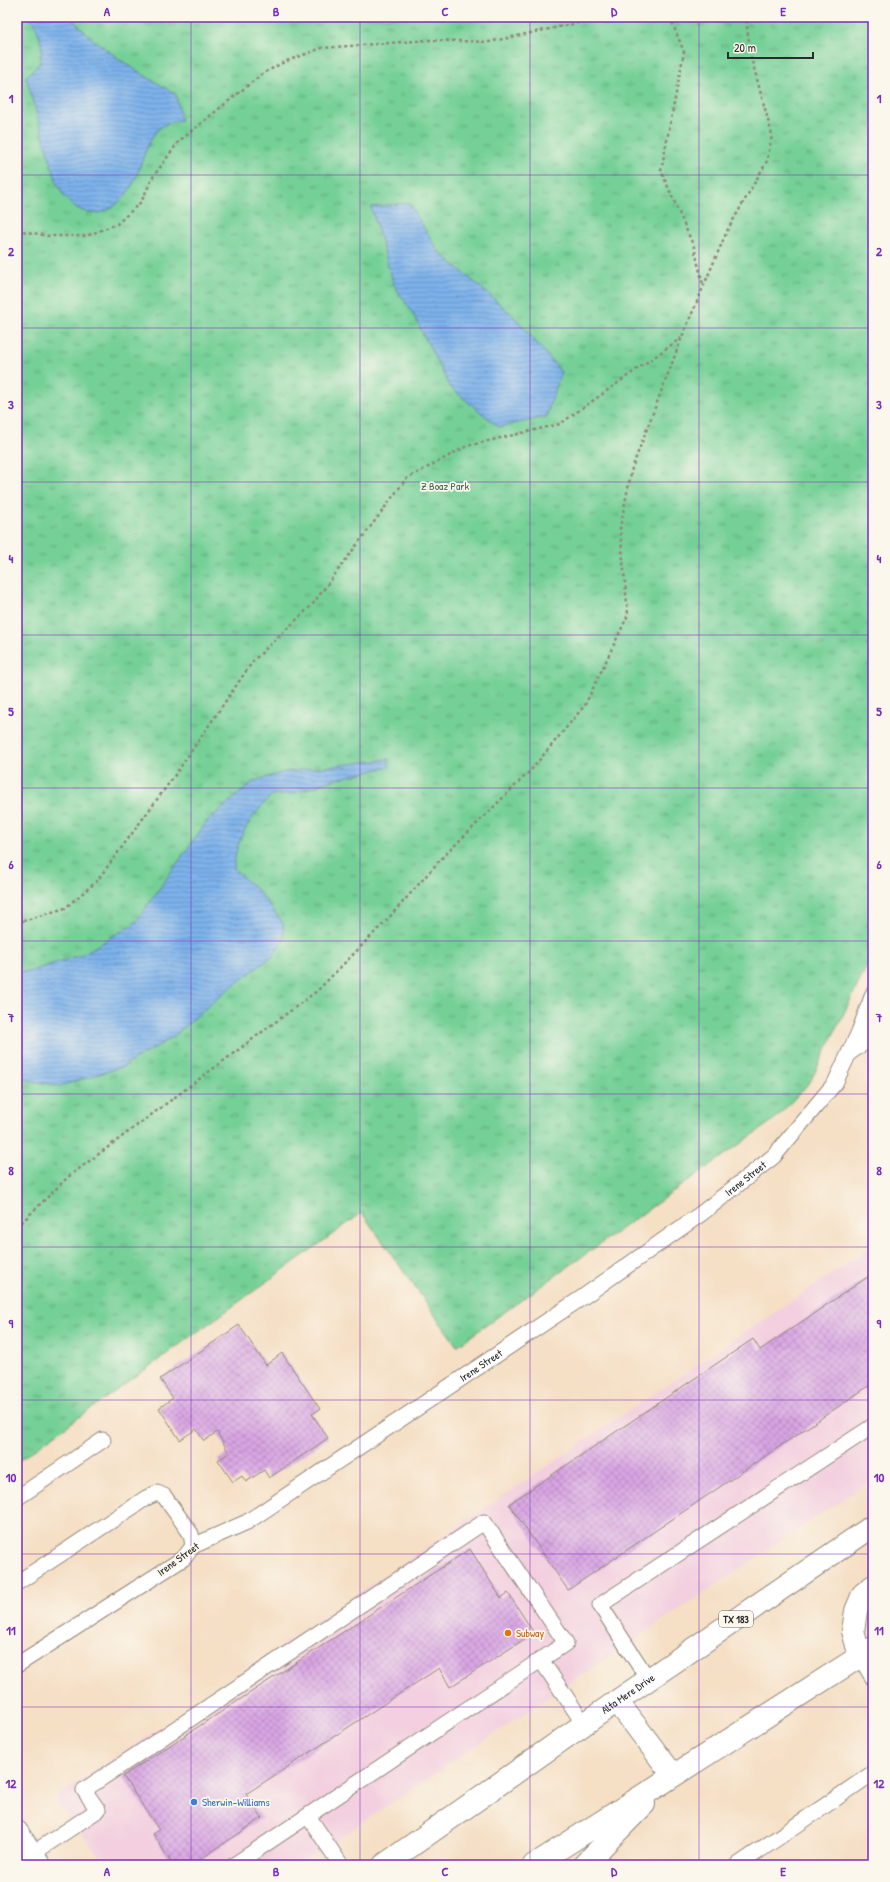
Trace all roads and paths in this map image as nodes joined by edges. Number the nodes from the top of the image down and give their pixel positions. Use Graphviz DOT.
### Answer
graph roads {
  1 [pos="605,17"];
  2 [pos="670,17"];
  3 [pos="747,17"];
  4 [pos="17,230"];
  5 [pos="703,285"];
  6 [pos="682,337"];
  7 [pos="17,923"];
  8 [pos="873,994"];
  9 [pos="873,1037"];
  10 [pos="849,1054"];
  11 [pos="17,1227"];
  12 [pos="873,1426"];
  13 [pos="103,1440"];
  14 [pos="17,1498"];
  15 [pos="873,1526"];
  16 [pos="193,1546"];
  17 [pos="17,1583"];
  18 [pos="873,1586"];
  19 [pos="866,1653"];
  20 [pos="540,1660"];
  21 [pos="17,1665"];
  22 [pos="873,1678"];
  23 [pos="648,1679"];
  24 [pos="617,1701"];
  25 [pos="584,1724"];
  26 [pos="873,1773"];
  27 [pos="673,1775"];
  28 [pos="308,1816"];
  29 [pos="17,1832"];
  30 [pos="36,1859"];
  31 [pos="235,1865"];
  32 [pos="341,1865"];
  33 [pos="384,1865"];
  34 [pos="534,1865"];
  35 [pos="584,1865"];
  36 [pos="738,1865"];
  1 -- 4 [label="path"];
  2 -- 5 [label="path"];
  3 -- 5 [label="path"];
  5 -- 6 [label="path"];
  6 -- 7 [label="path"];
  6 -- 11 [label="path"];
  8 -- 10 [label="lane, Irene Street"];
  9 -- 10 [label="lane"];
  10 -- 16 [label="lane, Irene Street"];
  12 -- 23 [label="lane"];
  13 -- 14 [label="lane"];
  15 -- 23 [label="main road, Alta Mere Drive / TX 183"];
  16 -- 17 [label="lane"];
  16 -- 21 [label="lane, Irene Street"];
  18 -- 19 [label="main road"];
  19 -- 22 [label="lane"];
  19 -- 27 [label="main road"];
  20 -- 25 [label="lane"];
  20 -- 28 [label="lane"];
  20 -- 30 [label="lane"];
  23 -- 24 [label="main road, Alta Mere Drive / TX 183"];
  24 -- 25 [label="main road, Alta Mere Drive / TX 183"];
  24 -- 27 [label="main road"];
  25 -- 33 [label="main road, Alta Mere Drive / TX 183"];
  26 -- 36 [label="lane"];
  27 -- 34 [label="main road"];
  27 -- 35 [label="main road"];
  28 -- 31 [label="lane"];
  28 -- 32 [label="lane"];
  29 -- 30 [label="main road"];
}
